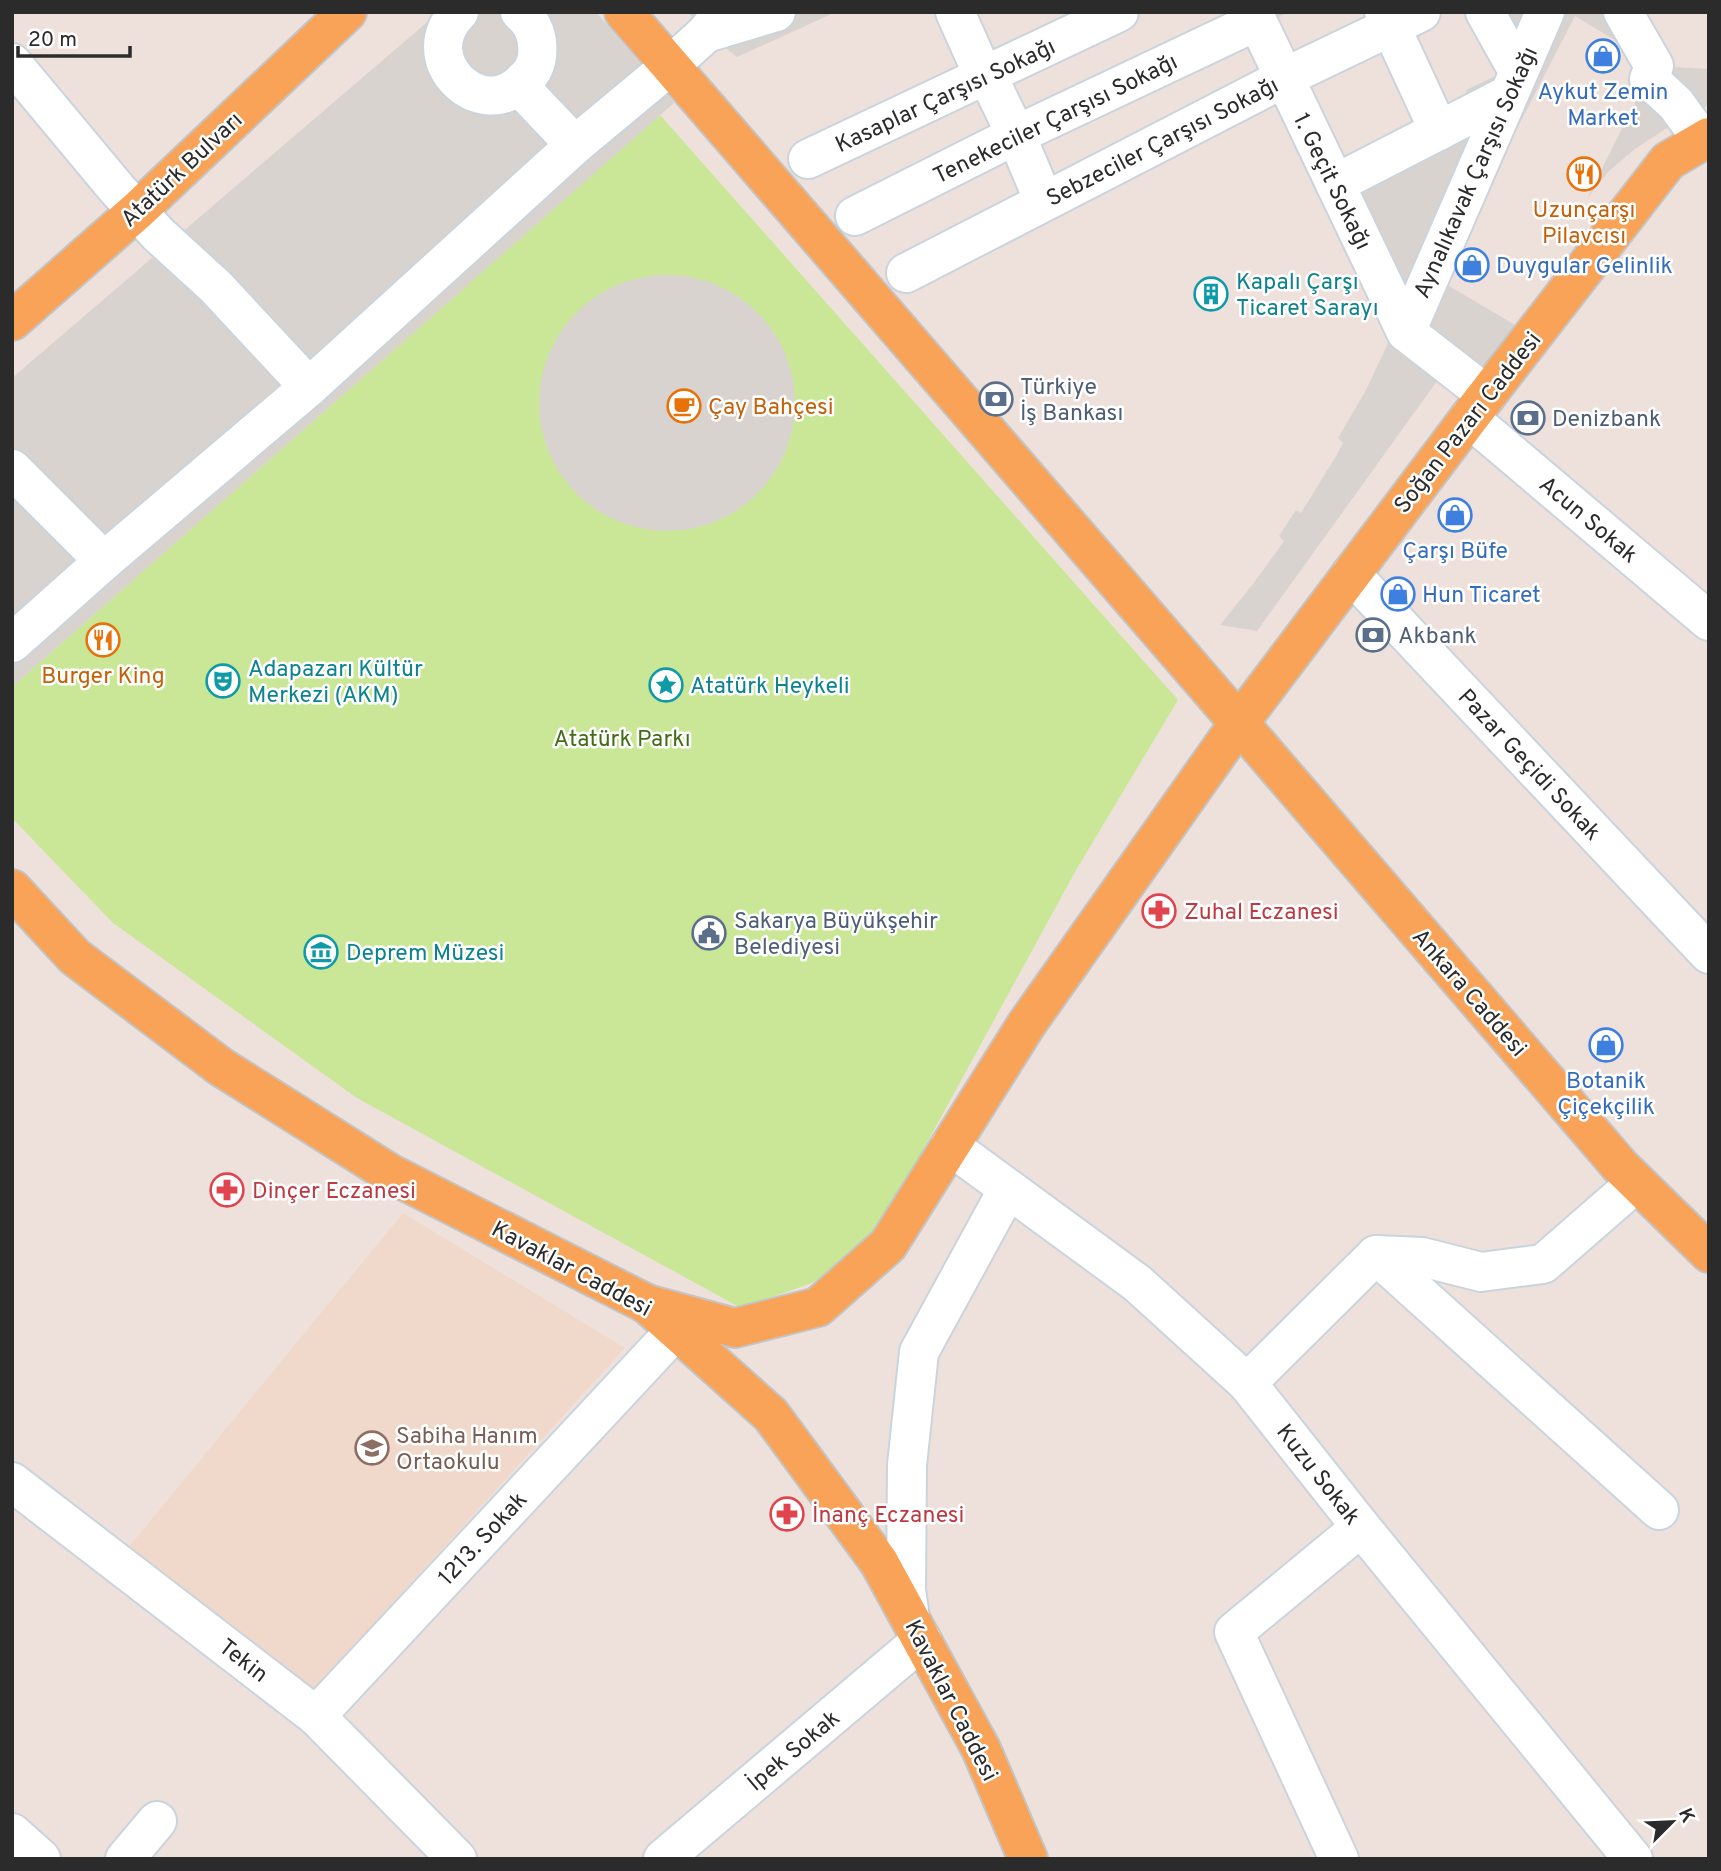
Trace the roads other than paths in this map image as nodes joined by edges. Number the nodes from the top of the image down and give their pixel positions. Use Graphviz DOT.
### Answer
graph roads {
  1 [pos="347,12"];
  2 [pos="459,12"];
  3 [pos="520,12"];
  4 [pos="624,12"];
  5 [pos="776,12"];
  6 [pos="955,12"];
  7 [pos="1119,12"];
  8 [pos="1485,12"];
  9 [pos="1545,12"];
  10 [pos="1623,12"];
  11 [pos="1256,15"];
  12 [pos="1399,17"];
  13 [pos="715,23"];
  14 [pos="12,63"];
  15 [pos="670,66"];
  16 [pos="985,76"];
  17 [pos="1284,79"];
  18 [pos="1513,83"];
  19 [pos="519,86"];
  20 [pos="1439,131"];
  21 [pos="1016,135"];
  22 [pos="1706,139"];
  23 [pos="575,145"];
  24 [pos="808,159"];
  25 [pos="1335,184"];
  26 [pos="1040,192"];
  27 [pos="138,210"];
  28 [pos="855,216"];
  29 [pos="905,273"];
  30 [pos="12,321"];
  31 [pos="1406,332"];
  32 [pos="309,387"];
  33 [pos="1477,407"];
  34 [pos="12,469"];
  35 [pos="104,561"];
  36 [pos="1351,574"];
  37 [pos="1709,621"];
  38 [pos="12,643"];
  39 [pos="1239,723"];
  40 [pos="12,889"];
  41 [pos="1709,954"];
  42 [pos="950,1146"];
  43 [pos="1636,1182"];
  44 [pos="1007,1189"];
  45 [pos="1709,1253"];
  46 [pos="1376,1255"];
  47 [pos="647,1304"];
  48 [pos="676,1331"];
  49 [pos="1247,1383"];
  50 [pos="12,1482"];
  51 [pos="1659,1510"];
  52 [pos="1361,1527"];
  53 [pos="916,1629"];
  54 [pos="316,1716"];
  55 [pos="158,1821"];
  56 [pos="12,1833"];
  57 [pos="41,1859"];
  58 [pos="125,1859"];
  59 [pos="457,1859"];
  60 [pos="663,1859"];
  61 [pos="1028,1859"];
  62 [pos="1339,1859"];
  63 [pos="1633,1859"];
  1 -- 27 [label="main road, Atatürk Bulvarı"];
  2 -- 19 [label="street"];
  3 -- 19 [label="street"];
  4 -- 15 [label="main road, Ankara Caddesi"];
  5 -- 13 [label="street"];
  6 -- 16 [label="street"];
  7 -- 16 [label="street, Kasaplar Çarşısı Sokağı"];
  8 -- 18 [label="street"];
  9 -- 18 [label="street, Aynalıkavak Çarşısı Sokağı"];
  10 -- 22 [label="street"];
  11 -- 17 [label="street, 1. Geçit Sokağı"];
  11 -- 21 [label="street, Tenekeciler Çarşısı Sokağı"];
  12 -- 17 [label="street, Sebzeciler Çarşısı Sokağı"];
  12 -- 20 [label="street"];
  13 -- 15 [label="street"];
  14 -- 27 [label="street"];
  15 -- 23 [label="street"];
  15 -- 39 [label="main road, Ankara Caddesi"];
  16 -- 21 [label="street"];
  16 -- 24 [label="street, Kasaplar Çarşısı Sokağı"];
  17 -- 25 [label="street, 1. Geçit Sokağı"];
  17 -- 29 [label="street, Sebzeciler Çarşısı Sokağı"];
  18 -- 20 [label="street"];
  18 -- 31 [label="street, Aynalıkavak Çarşısı Sokağı"];
  19 -- 23 [label="street"];
  20 -- 25 [label="street"];
  21 -- 26 [label="street"];
  21 -- 28 [label="street, Tenekeciler Çarşısı Sokağı"];
  22 -- 33 [label="main road, Soğan Pazarı Caddesi"];
  23 -- 32 [label="street"];
  25 -- 31 [label="street, 1. Geçit Sokağı"];
  27 -- 30 [label="main road, Atatürk Bulvarı"];
  27 -- 32 [label="street"];
  31 -- 33 [label="street, 1. Geçit Sokağı"];
  32 -- 35 [label="street"];
  33 -- 36 [label="main road, Soğan Pazarı Caddesi"];
  33 -- 37 [label="street, Acun Sokak"];
  34 -- 35 [label="street"];
  35 -- 38 [label="street"];
  36 -- 39 [label="main road, Soğan Pazarı Caddesi"];
  36 -- 41 [label="street, Pazar Geçidi Sokak"];
  39 -- 42 [label="main road, Soğan Pazarı Caddesi"];
  39 -- 43 [label="main road, Ankara Caddesi"];
  40 -- 47 [label="main road, Kavaklar Caddesi"];
  42 -- 44 [label="street, Kuzu Sokak"];
  42 -- 47 [label="main road, Soğan Pazarı Caddesi"];
  43 -- 45 [label="main road, Ankara Caddesi"];
  43 -- 46 [label="street"];
  44 -- 49 [label="street, Kuzu Sokak"];
  44 -- 53 [label="street"];
  46 -- 49 [label="street"];
  46 -- 51 [label="street"];
  47 -- 48 [label="main road, Kavaklar Caddesi"];
  48 -- 53 [label="main road, Kavaklar Caddesi"];
  48 -- 54 [label="street, 1213. Sokak"];
  49 -- 52 [label="street, Kuzu Sokak"];
  50 -- 54 [label="street, Tekin"];
  52 -- 62 [label="street"];
  52 -- 63 [label="street, Kuzu Sokak"];
  53 -- 60 [label="street, İpek Sokak"];
  53 -- 61 [label="main road, Kavaklar Caddesi"];
  54 -- 59 [label="street, Tekin"];
  55 -- 58 [label="street"];
  56 -- 57 [label="street"];
}
